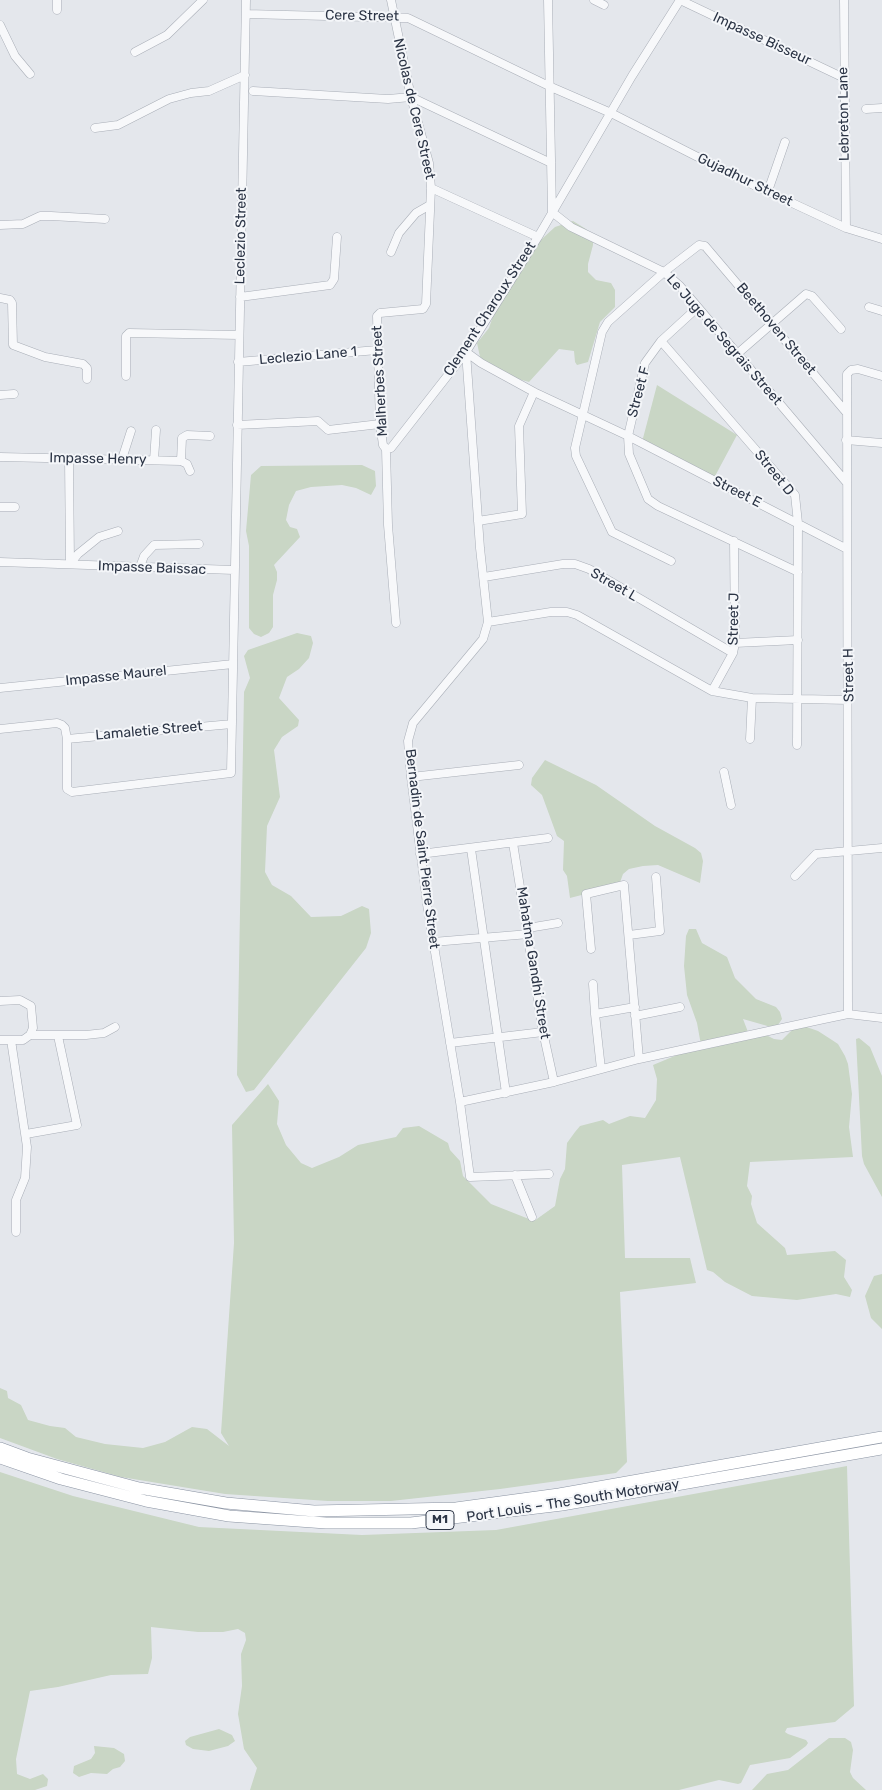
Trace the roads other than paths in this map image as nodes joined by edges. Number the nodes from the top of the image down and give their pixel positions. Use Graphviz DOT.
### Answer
graph roads {
  1 [pos="57,0"];
  2 [pos="203,0"];
  3 [pos="246,0"];
  4 [pos="391,0"];
  5 [pos="548,0"];
  6 [pos="594,0"];
  7 [pos="680,0"];
  8 [pos="844,0"];
  9 [pos="604,5"];
  10 [pos="58,10"];
  11 [pos="246,14"];
  12 [pos="394,16"];
  13 [pos="0,25"];
  14 [pos="135,52"];
  15 [pos="30,74"];
  16 [pos="245,75"];
  17 [pos="844,78"];
  18 [pos="552,87"];
  19 [pos="253,91"];
  20 [pos="411,97"];
  21 [pos="882,108"];
  22 [pos="866,109"];
  23 [pos="611,113"];
  24 [pos="95,128"];
  25 [pos="785,142"];
  26 [pos="551,163"];
  27 [pos="431,188"];
  28 [pos="768,191"];
  29 [pos="430,205"];
  30 [pos="552,212"];
  31 [pos="105,219"];
  32 [pos="0,225"];
  33 [pos="846,228"];
  34 [pos="337,236"];
  35 [pos="538,238"];
  36 [pos="882,239"];
  37 [pos="391,252"];
  38 [pos="664,272"];
  39 [pos="240,297"];
  40 [pos="0,298"];
  41 [pos="869,307"];
  42 [pos="697,308"];
  43 [pos="882,311"];
  44 [pos="380,312"];
  45 [pos="772,324"];
  46 [pos="841,329"];
  47 [pos="239,335"];
  48 [pos="662,341"];
  49 [pos="377,350"];
  50 [pos="466,352"];
  51 [pos="736,354"];
  52 [pos="238,362"];
  53 [pos="126,376"];
  54 [pos="882,376"];
  55 [pos="87,379"];
  56 [pos="534,392"];
  57 [pos="14,394"];
  58 [pos="0,395"];
  59 [pos="846,412"];
  60 [pos="582,416"];
  61 [pos="380,424"];
  62 [pos="237,425"];
  63 [pos="156,430"];
  64 [pos="131,431"];
  65 [pos="210,436"];
  66 [pos="628,436"];
  67 [pos="846,440"];
  68 [pos="882,443"];
  69 [pos="386,449"];
  70 [pos="0,457"];
  71 [pos="69,458"];
  72 [pos="122,459"];
  73 [pos="154,460"];
  74 [pos="181,461"];
  75 [pos="190,471"];
  76 [pos="847,483"];
  77 [pos="0,507"];
  78 [pos="15,507"];
  79 [pos="478,521"];
  80 [pos="798,523"];
  81 [pos="118,531"];
  82 [pos="734,541"];
  83 [pos="199,544"];
  84 [pos="847,549"];
  85 [pos="671,561"];
  86 [pos="0,562"];
  87 [pos="70,564"];
  88 [pos="140,567"];
  89 [pos="234,570"];
  90 [pos="798,572"];
  91 [pos="484,577"];
  92 [pos="488,622"];
  93 [pos="396,623"];
  94 [pos="798,640"];
  95 [pos="735,643"];
  96 [pos="733,653"];
  97 [pos="233,664"];
  98 [pos="0,688"];
  99 [pos="712,691"];
  100 [pos="752,698"];
  101 [pos="798,699"];
  102 [pos="849,700"];
  103 [pos="232,724"];
  104 [pos="0,729"];
  105 [pos="67,739"];
  106 [pos="750,739"];
  107 [pos="797,745"];
  108 [pos="519,765"];
  109 [pos="724,772"];
  110 [pos="411,776"];
  111 [pos="731,806"];
  112 [pos="548,838"];
  113 [pos="514,843"];
  114 [pos="882,848"];
  115 [pos="470,849"];
  116 [pos="849,851"];
  117 [pos="420,854"];
  118 [pos="795,876"];
  119 [pos="656,877"];
  120 [pos="558,923"];
  121 [pos="529,931"];
  122 [pos="629,934"];
  123 [pos="483,938"];
  124 [pos="434,942"];
  125 [pos="591,949"];
  126 [pos="592,984"];
  127 [pos="0,1001"];
  128 [pos="635,1007"];
  129 [pos="680,1007"];
  130 [pos="595,1014"];
  131 [pos="848,1014"];
  132 [pos="636,1016"];
  133 [pos="882,1018"];
  134 [pos="115,1027"];
  135 [pos="543,1032"];
  136 [pos="30,1035"];
  137 [pos="58,1036"];
  138 [pos="497,1037"];
  139 [pos="0,1040"];
  140 [pos="11,1040"];
  141 [pos="450,1043"];
  142 [pos="639,1059"];
  143 [pos="602,1069"];
  144 [pos="554,1082"];
  145 [pos="506,1093"];
  146 [pos="460,1102"];
  147 [pos="26,1134"];
  148 [pos="549,1174"];
  149 [pos="515,1176"];
  150 [pos="532,1217"];
  151 [pos="16,1232"];
  152 [pos="882,1437"];
  153 [pos="0,1448"];
  154 [pos="882,1449"];
  155 [pos="0,1458"];
  1 -- 10 [label="street"];
  2 -- 14 [label="street"];
  3 -- 11 [label="street, Leclezio Street"];
  4 -- 12 [label="street"];
  5 -- 18 [label="street"];
  6 -- 9 [label="street"];
  7 -- 17 [label="street, Impasse Bisseur"];
  7 -- 23 [label="street, Clement Charoux Street"];
  8 -- 17 [label="street, Lebreton Lane"];
  11 -- 12 [label="street, Cere Street"];
  11 -- 16 [label="street, Leclezio Street"];
  12 -- 18 [label="street, Cere Street"];
  12 -- 20 [label="street, Nicolas de Cere Street"];
  13 -- 15 [label="street"];
  16 -- 24 [label="street"];
  16 -- 39 [label="street, Leclezio Street"];
  17 -- 33 [label="street, Lebreton Lane"];
  18 -- 23 [label="street, Cere Street"];
  18 -- 26 [label="street"];
  19 -- 20 [label="street"];
  20 -- 26 [label="street"];
  20 -- 27 [label="street, Nicolas de Cere Street"];
  21 -- 22 [label="street"];
  23 -- 28 [label="street, Gujadhur Street"];
  23 -- 30 [label="street, Clement Charoux Street"];
  25 -- 28 [label="street"];
  26 -- 30 [label="street"];
  27 -- 29 [label="street, Nicolas de Cere Street"];
  27 -- 35 [label="street"];
  28 -- 33 [label="street, Gujadhur Street"];
  29 -- 37 [label="street"];
  29 -- 44 [label="street, Nicolas de Cere Street"];
  30 -- 35 [label="street, Clement Charoux Street"];
  30 -- 38 [label="street, Le Juge de Segrais Street"];
  31 -- 32 [label="street"];
  33 -- 36 [label="street, Gujadhur Street"];
  34 -- 39 [label="street"];
  35 -- 50 [label="street, Clement Charoux Street"];
  38 -- 42 [label="street, Le Juge de Segrais Street"];
  38 -- 45 [label="street, Beethoven Street"];
  38 -- 60 [label="street"];
  39 -- 47 [label="street, Leclezio Street"];
  40 -- 55 [label="street"];
  41 -- 43 [label="street"];
  42 -- 48 [label="street, Street F"];
  42 -- 51 [label="street, Le Juge de Segrais Street"];
  44 -- 49 [label="street, Malherbes Street"];
  45 -- 46 [label="street"];
  45 -- 51 [label="street"];
  45 -- 59 [label="street, Beethoven Street"];
  47 -- 52 [label="street, Leclezio Street"];
  47 -- 53 [label="street"];
  48 -- 66 [label="street, Street F"];
  48 -- 80 [label="street, Street D"];
  49 -- 52 [label="street, Leclezio Lane 1"];
  49 -- 61 [label="street, Malherbes Street"];
  50 -- 56 [label="street, Street E"];
  50 -- 69 [label="street, Clement Charoux Street"];
  50 -- 79 [label="street, Bernadin de Saint Pierre Street"];
  51 -- 76 [label="street, Le Juge de Segrais Street"];
  52 -- 62 [label="street, Leclezio Street"];
  54 -- 59 [label="street, Street H"];
  56 -- 60 [label="street, Street E"];
  56 -- 79 [label="street"];
  57 -- 58 [label="street"];
  59 -- 67 [label="street, Street H"];
  60 -- 66 [label="street, Street E"];
  60 -- 85 [label="street"];
  61 -- 62 [label="street"];
  61 -- 69 [label="street, Malherbes Street"];
  62 -- 89 [label="street, Leclezio Street"];
  63 -- 73 [label="street"];
  64 -- 72 [label="street"];
  65 -- 74 [label="street"];
  66 -- 80 [label="street, Street E"];
  66 -- 82 [label="street"];
  67 -- 68 [label="street"];
  67 -- 76 [label="street, Street H"];
  69 -- 93 [label="street"];
  70 -- 71 [label="street, Impasse Henry"];
  71 -- 72 [label="street, Impasse Henry"];
  71 -- 87 [label="street"];
  72 -- 73 [label="street, Impasse Henry"];
  73 -- 74 [label="street, Impasse Henry"];
  74 -- 75 [label="street"];
  76 -- 84 [label="street, Street H"];
  77 -- 78 [label="street"];
  79 -- 91 [label="street, Bernadin de Saint Pierre Street"];
  80 -- 84 [label="street, Street E"];
  80 -- 90 [label="street, Street D"];
  81 -- 87 [label="street"];
  82 -- 90 [label="street"];
  82 -- 95 [label="street, Street J"];
  83 -- 88 [label="street"];
  84 -- 102 [label="street, Street H"];
  86 -- 87 [label="street, Impasse Baissac"];
  87 -- 88 [label="street, Impasse Baissac"];
  88 -- 89 [label="street, Impasse Baissac"];
  89 -- 97 [label="street, Leclezio Street"];
  90 -- 94 [label="street, Street D"];
  91 -- 92 [label="street, Bernadin de Saint Pierre Street"];
  91 -- 96 [label="street, Street L"];
  92 -- 99 [label="street"];
  92 -- 110 [label="street, Bernadin de Saint Pierre Street"];
  94 -- 95 [label="street"];
  94 -- 101 [label="street, Street D"];
  95 -- 96 [label="street, Street J"];
  96 -- 99 [label="street, Street J"];
  97 -- 98 [label="street, Impasse Maurel"];
  97 -- 103 [label="street, Leclezio Street"];
  99 -- 100 [label="street"];
  100 -- 101 [label="street"];
  100 -- 106 [label="street"];
  101 -- 102 [label="street"];
  101 -- 107 [label="street, Street D"];
  102 -- 116 [label="street, Street H"];
  103 -- 105 [label="street, Lamaletie Street"];
  103 -- 105 [label="street, Leclezio Street"];
  104 -- 105 [label="street"];
  108 -- 110 [label="street"];
  109 -- 111 [label="street"];
  110 -- 117 [label="street, Bernadin de Saint Pierre Street"];
  112 -- 113 [label="street"];
  113 -- 115 [label="street"];
  113 -- 121 [label="street, Mahatma Gandhi Street"];
  114 -- 116 [label="street"];
  115 -- 117 [label="street"];
  115 -- 123 [label="street"];
  116 -- 118 [label="street"];
  116 -- 131 [label="street, Street H"];
  117 -- 124 [label="street, Bernadin de Saint Pierre Street"];
  119 -- 122 [label="street"];
  120 -- 121 [label="street"];
  121 -- 123 [label="street"];
  121 -- 135 [label="street, Mahatma Gandhi Street"];
  122 -- 125 [label="street"];
  122 -- 128 [label="street"];
  123 -- 124 [label="street"];
  123 -- 138 [label="street"];
  124 -- 141 [label="street, Bernadin de Saint Pierre Street"];
  126 -- 130 [label="street"];
  127 -- 136 [label="street"];
  128 -- 130 [label="street"];
  128 -- 132 [label="street"];
  129 -- 132 [label="street"];
  130 -- 143 [label="street"];
  131 -- 133 [label="street"];
  131 -- 142 [label="street"];
  132 -- 142 [label="street"];
  134 -- 137 [label="street"];
  135 -- 138 [label="street"];
  135 -- 144 [label="street, Mahatma Gandhi Street"];
  136 -- 137 [label="street"];
  136 -- 140 [label="street"];
  137 -- 147 [label="street"];
  138 -- 141 [label="street"];
  138 -- 145 [label="street"];
  139 -- 140 [label="street"];
  140 -- 147 [label="street"];
  141 -- 146 [label="street, Bernadin de Saint Pierre Street"];
  142 -- 143 [label="street"];
  143 -- 144 [label="street"];
  144 -- 145 [label="street"];
  145 -- 146 [label="street"];
  146 -- 149 [label="street, Bernadin de Saint Pierre Street"];
  147 -- 151 [label="street"];
  148 -- 149 [label="street"];
  149 -- 150 [label="street"];
  152 -- 153 [label="highway, Port Louis – The South Motorway / M1"];
  154 -- 155 [label="highway, Port Louis – The South Motorway / M1"];
}
